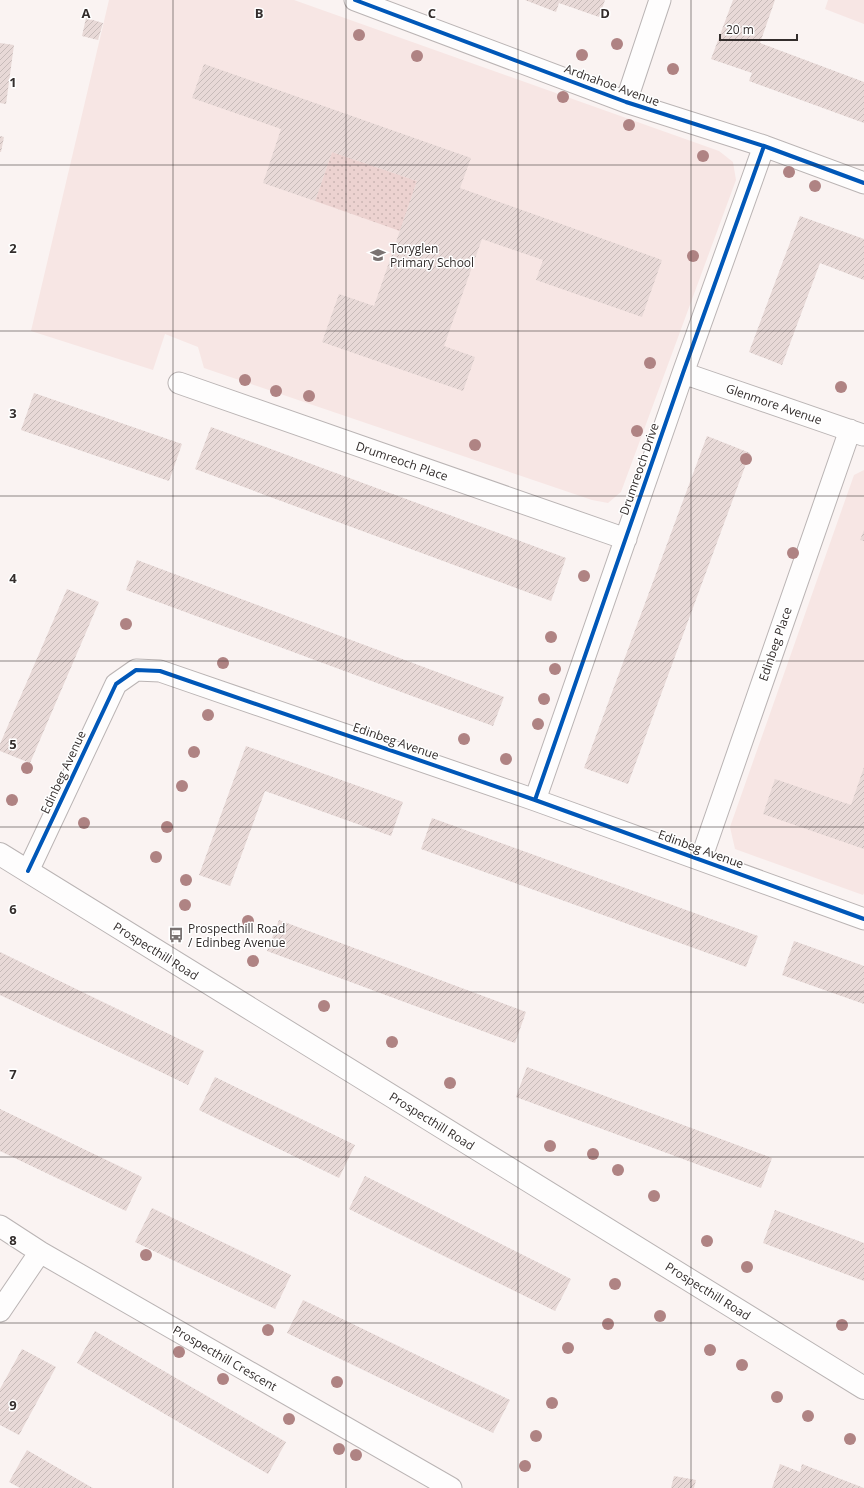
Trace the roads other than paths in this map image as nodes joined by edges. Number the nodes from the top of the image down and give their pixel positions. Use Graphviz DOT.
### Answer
graph roads {
  1 [pos="355,0"];
  2 [pos="660,0"];
  3 [pos="626,102"];
  4 [pos="764,146"];
  5 [pos="864,183"];
  6 [pos="683,373"];
  7 [pos="179,383"];
  8 [pos="857,433"];
  9 [pos="626,539"];
  10 [pos="535,800"];
  11 [pos="0,854"];
  12 [pos="701,859"];
  13 [pos="28,871"];
  14 [pos="864,919"];
  15 [pos="0,1226"];
  16 [pos="40,1252"];
  17 [pos="0,1311"];
  18 [pos="864,1388"];
  19 [pos="450,1488"];
  1 -- 3 [label="street, Ardnahoe Avenue"];
  2 -- 3 [label="street"];
  3 -- 4 [label="street, Ardnahoe Avenue"];
  4 -- 5 [label="street, Ardnahoe Avenue"];
  4 -- 6 [label="street, Drumreoch Drive"];
  6 -- 8 [label="street, Glenmore Avenue"];
  6 -- 9 [label="street, Drumreoch Drive"];
  7 -- 9 [label="street, Drumreoch Place"];
  8 -- 12 [label="street, Edinbeg Place"];
  9 -- 10 [label="street, Drumreoch Drive"];
  10 -- 12 [label="street, Edinbeg Avenue"];
  10 -- 13 [label="street, Edinbeg Avenue"];
  11 -- 13 [label="main road, Prospecthill Road"];
  12 -- 14 [label="street, Edinbeg Avenue"];
  13 -- 18 [label="main road, Prospecthill Road"];
  15 -- 16 [label="street, Prospecthill Crescent"];
  16 -- 17 [label="street"];
  16 -- 19 [label="street, Prospecthill Crescent"];
}
